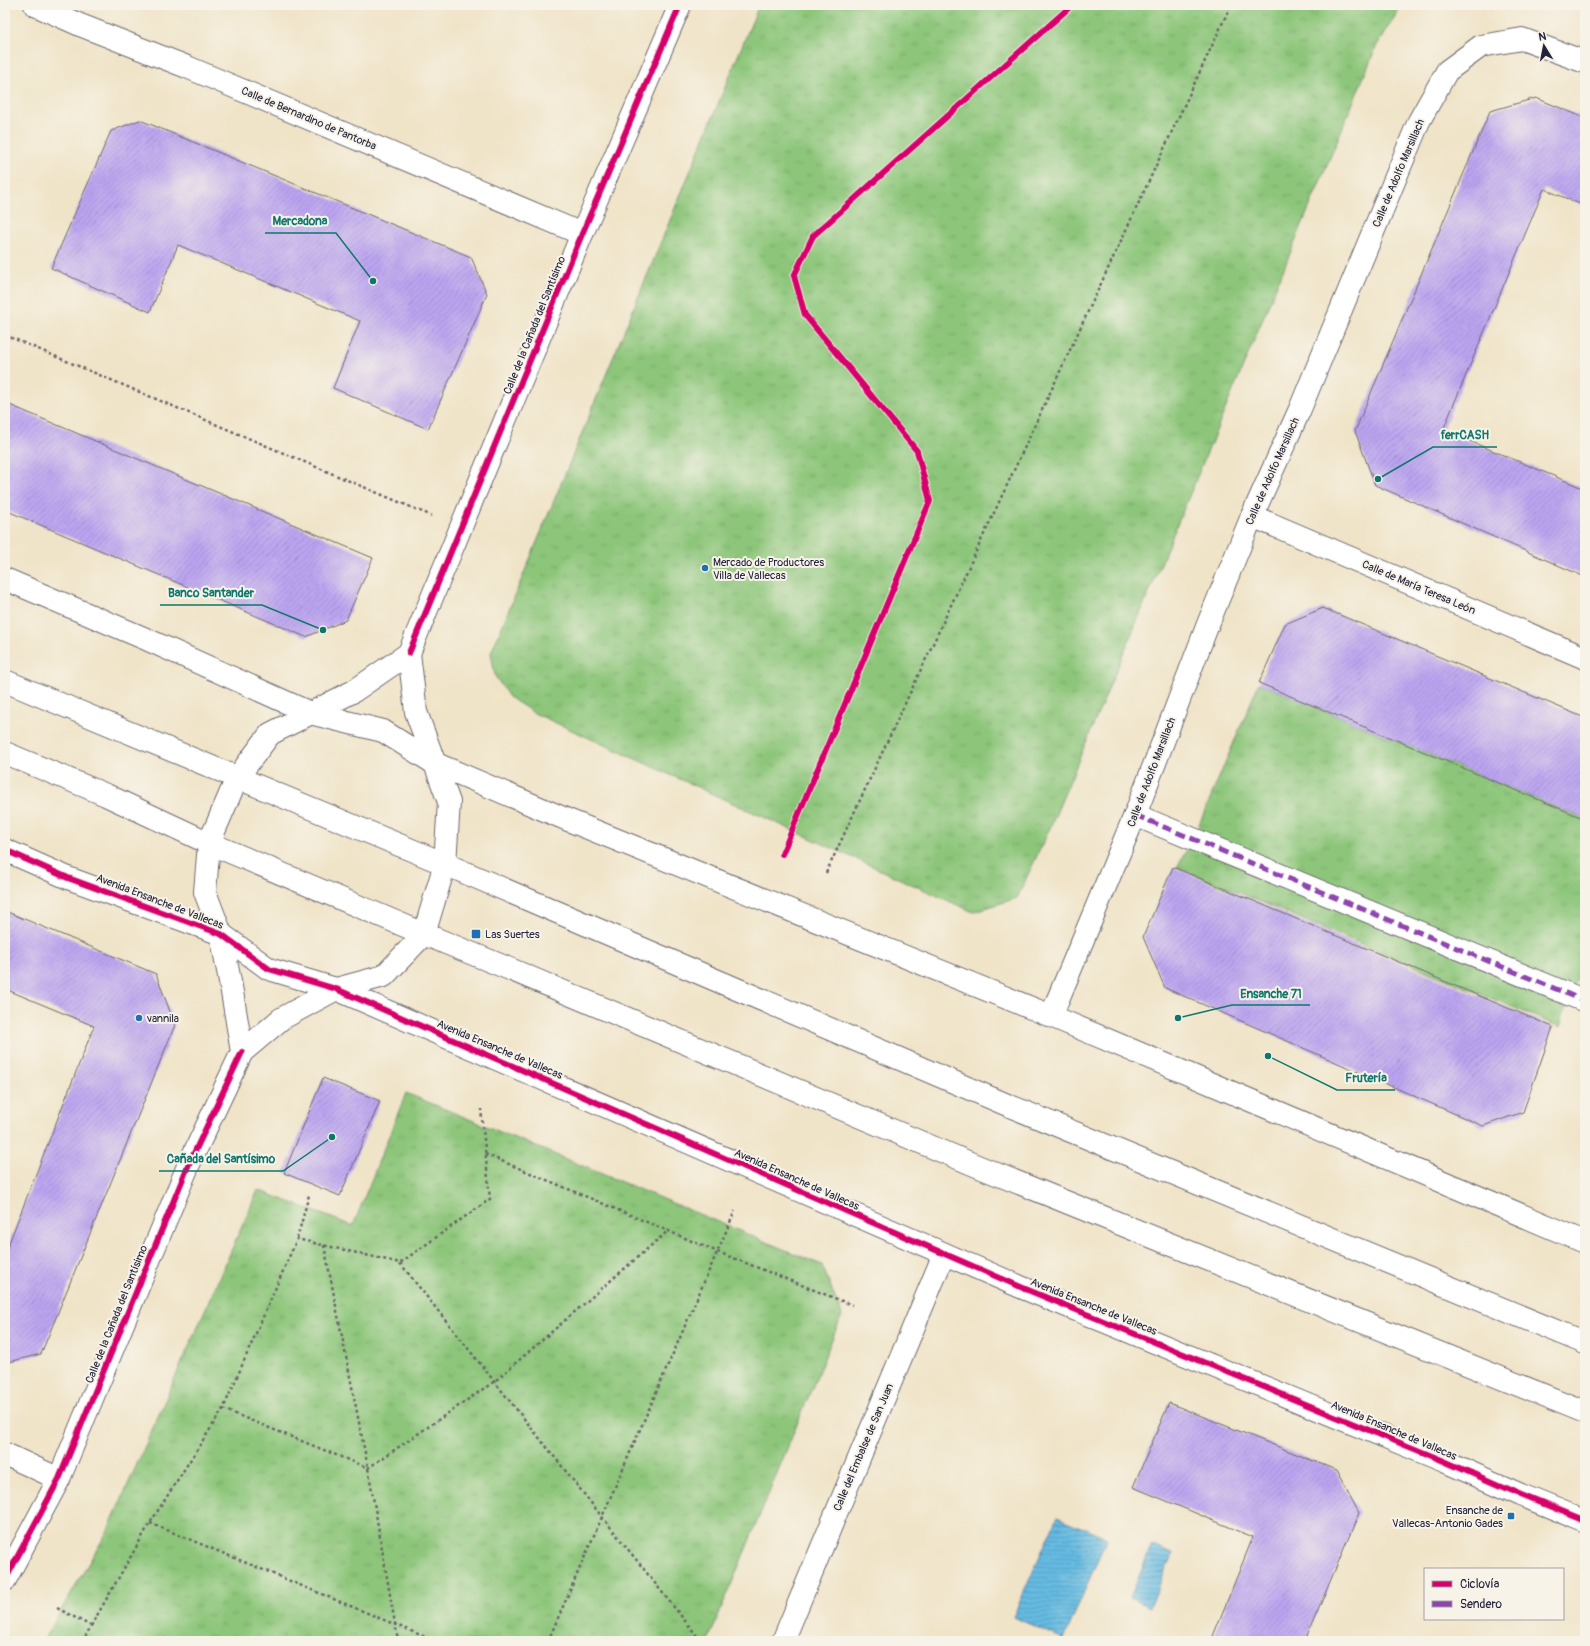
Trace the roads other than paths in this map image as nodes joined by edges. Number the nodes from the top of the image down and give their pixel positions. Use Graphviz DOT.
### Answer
graph roads {
  1 [pos="35,5"];
  2 [pos="680,5"];
  3 [pos="1585,62"];
  4 [pos="582,234"];
  5 [pos="1252,516"];
  6 [pos="5,579"];
  7 [pos="409,653"];
  8 [pos="1585,658"];
  9 [pos="5,681"];
  10 [pos="310,713"];
  11 [pos="5,754"];
  12 [pos="434,763"];
  13 [pos="237,778"];
  14 [pos="1135,816"];
  15 [pos="209,843"];
  16 [pos="5,850"];
  17 [pos="445,864"];
  18 [pos="221,934"];
  19 [pos="424,934"];
  20 [pos="336,989"];
  21 [pos="1585,1001"];
  22 [pos="1051,1016"];
  23 [pos="242,1052"];
  24 [pos="1585,1242"];
  25 [pos="944,1254"];
  26 [pos="1585,1343"];
  27 [pos="1585,1412"];
  28 [pos="5,1454"];
  29 [pos="59,1479"];
  30 [pos="1585,1521"];
  31 [pos="5,1580"];
  32 [pos="783,1641"];
  1 -- 4 [label="street, Calle de Bernardino de Pantorba"];
  2 -- 4 [label="street, Calle de la Cañada del Santísimo"];
  3 -- 5 [label="street, Calle de Adolfo Marsillach"];
  4 -- 7 [label="street, Calle de la Cañada del Santísimo"];
  5 -- 8 [label="street, Calle de María Teresa León"];
  5 -- 14 [label="street, Calle de Adolfo Marsillach"];
  6 -- 10 [label="street"];
  7 -- 10 [label="street"];
  7 -- 12 [label="street, Calle de la Cañada del Santísimo"];
  9 -- 13 [label="street"];
  10 -- 12 [label="street"];
  10 -- 13 [label="street"];
  11 -- 15 [label="street"];
  12 -- 17 [label="street, Calle de la Cañada del Santísimo"];
  12 -- 22 [label="street"];
  13 -- 15 [label="street"];
  13 -- 17 [label="street"];
  14 -- 21 [label="street"];
  14 -- 22 [label="street, Calle de Adolfo Marsillach"];
  15 -- 18 [label="street"];
  15 -- 19 [label="street"];
  16 -- 18 [label="street, Avenida Ensanche de Vallecas"];
  17 -- 19 [label="street, Calle de la Cañada del Santísimo"];
  17 -- 26 [label="street"];
  18 -- 20 [label="street, Avenida Ensanche de Vallecas"];
  18 -- 23 [label="street"];
  19 -- 20 [label="street, Calle de la Cañada del Santísimo"];
  19 -- 27 [label="street"];
  20 -- 23 [label="street, Calle de la Cañada del Santísimo"];
  20 -- 25 [label="street, Avenida Ensanche de Vallecas"];
  22 -- 24 [label="street"];
  23 -- 29 [label="street, Calle de la Cañada del Santísimo"];
  25 -- 30 [label="street, Avenida Ensanche de Vallecas"];
  25 -- 32 [label="street, Calle del Embalse de San Juan"];
  28 -- 29 [label="street"];
  29 -- 31 [label="street, Calle de la Cañada del Santísimo"];
}
